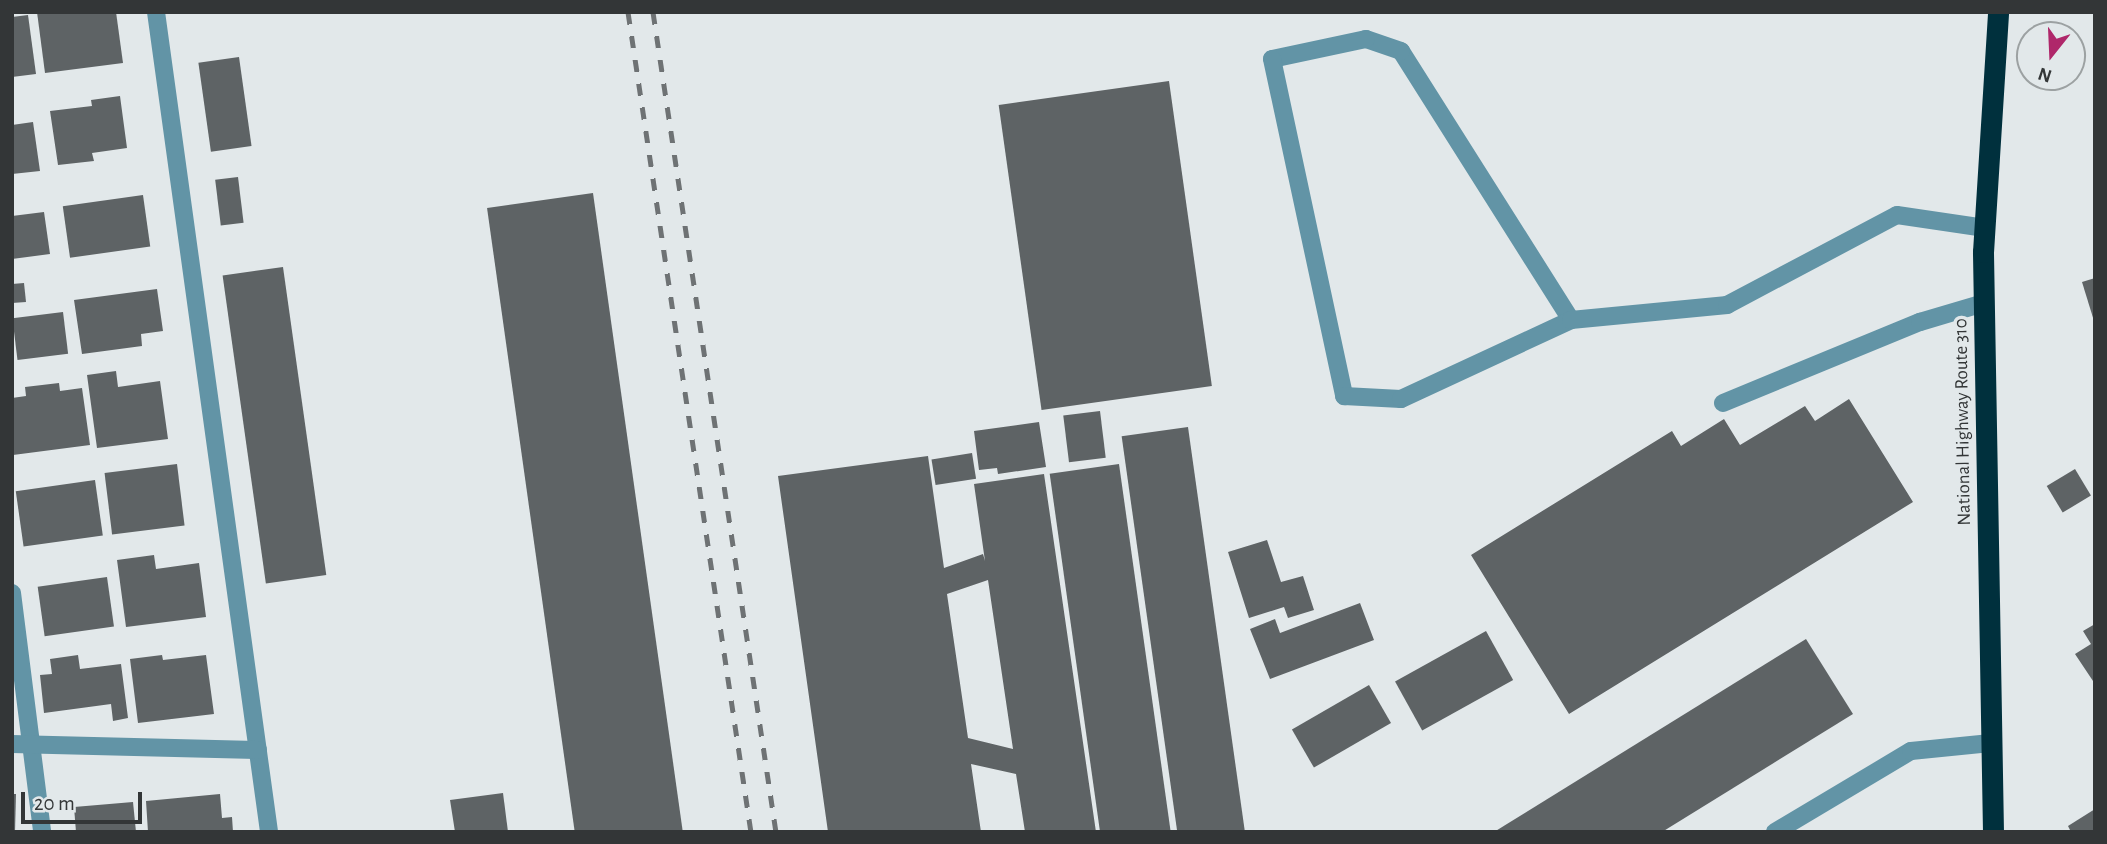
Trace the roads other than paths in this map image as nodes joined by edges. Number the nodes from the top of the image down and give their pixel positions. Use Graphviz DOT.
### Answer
graph roads {
  1 [pos="156,12"];
  2 [pos="1998,12"];
  3 [pos="1984,228"];
  4 [pos="1984,303"];
  5 [pos="1571,320"];
  6 [pos="1723,403"];
  7 [pos="12,593"];
  8 [pos="1991,743"];
  9 [pos="12,744"];
  10 [pos="34,744"];
  11 [pos="258,750"];
  12 [pos="42,832"];
  13 [pos="269,832"];
  14 [pos="1775,832"];
  15 [pos="1993,832"];
  1 -- 11 [label="street"];
  2 -- 3 [label="highway, National Highway Route 310"];
  3 -- 4 [label="highway, National Highway Route 310"];
  3 -- 5 [label="street"];
  4 -- 6 [label="street"];
  4 -- 8 [label="highway, National Highway Route 310"];
  5 -- 5 [label="street"];
  7 -- 10 [label="street"];
  8 -- 14 [label="street"];
  8 -- 15 [label="highway, National Highway Route 310"];
  9 -- 10 [label="street"];
  10 -- 11 [label="street"];
  10 -- 12 [label="street"];
  11 -- 13 [label="street"];
}
